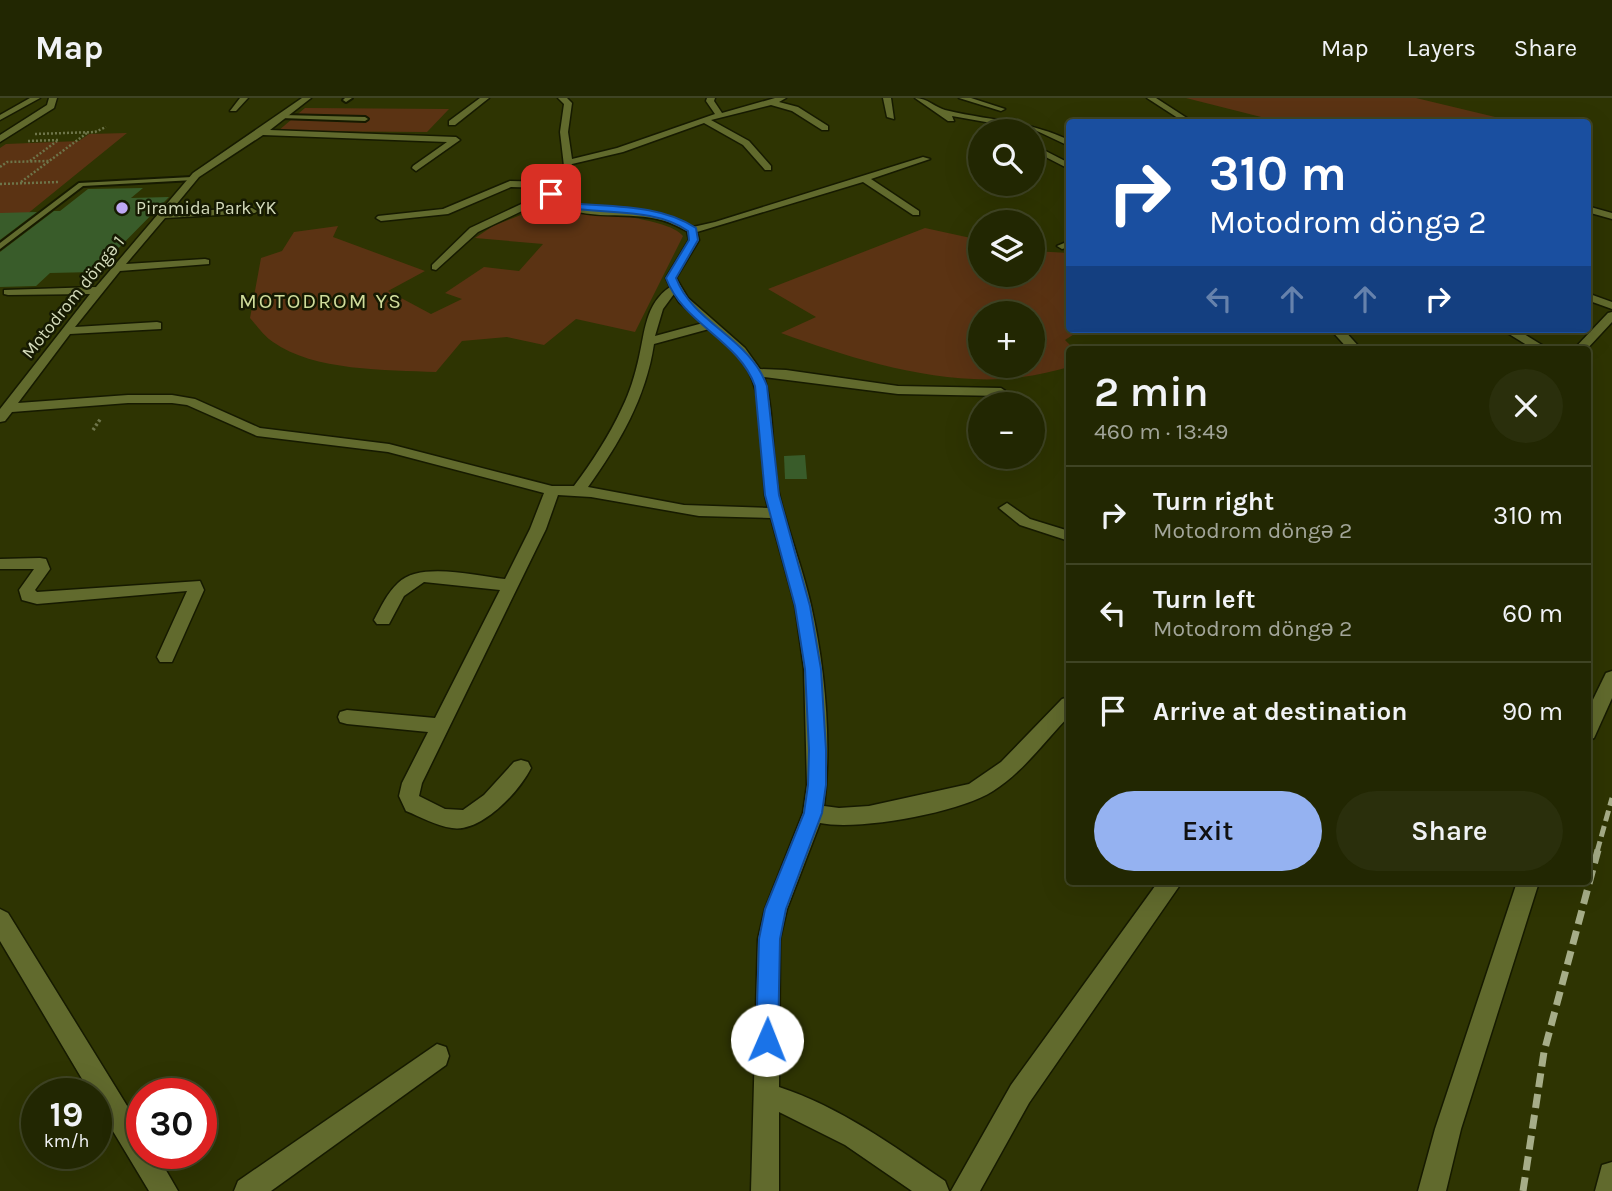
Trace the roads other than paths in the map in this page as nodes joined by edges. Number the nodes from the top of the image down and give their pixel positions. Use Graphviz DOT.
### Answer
graph roads {
  1 [pos="36,98"];
  2 [pos="53,98"];
  3 [pos="244,98"];
  4 [pos="307,98"];
  5 [pos="485,98"];
  6 [pos="562,98"];
  7 [pos="711,98"];
  8 [pos="782,98"];
  9 [pos="887,98"];
  10 [pos="919,98"];
  11 [pos="963,98"];
  12 [pos="1152,98"];
  13 [pos="773,103"];
  14 [pos="233,109"];
  15 [pos="1001,109"];
  16 [pos="943,113"];
  17 [pos="720,116"];
  18 [pos="283,117"];
  19 [pos="891,117"];
  20 [pos="0,118"];
  21 [pos="365,119"];
  22 [pos="1184,119"];
  23 [pos="705,120"];
  24 [pos="452,123"];
  25 [pos="968,127"];
  26 [pos="825,128"];
  27 [pos="262,132"];
  28 [pos="3,137"];
  29 [pos="1066,142"];
  30 [pos="1045,153"];
  31 [pos="926,159"];
  32 [pos="568,162"];
  33 [pos="1066,164"];
  34 [pos="416,168"];
  35 [pos="768,168"];
  36 [pos="192,179"];
  37 [pos="865,179"];
  38 [pos="553,190"];
  39 [pos="1591,210"];
  40 [pos="252,211"];
  41 [pos="916,213"];
  42 [pos="162,215"];
  43 [pos="1612,216"];
  44 [pos="381,218"];
  45 [pos="692,230"];
  46 [pos="0,247"];
  47 [pos="205,262"];
  48 [pos="436,267"];
  49 [pos="118,268"];
  50 [pos="675,289"];
  51 [pos="99,290"];
  52 [pos="8,292"];
  53 [pos="1591,298"];
  54 [pos="1612,306"];
  55 [pos="1612,315"];
  56 [pos="710,325"];
  57 [pos="157,326"];
  58 [pos="65,331"];
  59 [pos="1340,333"];
  60 [pos="1514,333"];
  61 [pos="646,342"];
  62 [pos="1352,346"];
  63 [pos="1537,346"];
  64 [pos="1583,346"];
  65 [pos="756,373"];
  66 [pos="1001,392"];
  67 [pos="4,413"];
  68 [pos="579,489"];
  69 [pos="552,491"];
  70 [pos="1007,508"];
  71 [pos="776,513"];
  72 [pos="1066,536"];
  73 [pos="0,564"];
  74 [pos="508,585"];
  75 [pos="383,620"];
  76 [pos="166,657"];
  77 [pos="1612,678"];
  78 [pos="1066,707"];
  79 [pos="347,717"];
  80 [pos="1591,724"];
  81 [pos="440,726"];
  82 [pos="521,768"];
  83 [pos="813,813"];
  84 [pos="1169,885"];
  85 [pos="1527,885"];
  86 [pos="0,920"];
  87 [pos="437,1056"];
  88 [pos="766,1095"];
  89 [pos="1612,1175"];
  90 [pos="164,1191"];
  91 [pos="248,1191"];
  92 [pos="765,1191"];
  93 [pos="935,1191"];
  94 [pos="965,1191"];
  95 [pos="1432,1191"];
  96 [pos="1609,1191"];
  1 -- 20 [label="street"];
  2 -- 28 [label="street"];
  3 -- 14 [label="street"];
  4 -- 18 [label="street, Motodrom döngə 1"];
  5 -- 24 [label="street"];
  6 -- 32 [label="street"];
  7 -- 17 [label="street"];
  8 -- 13 [label="street"];
  9 -- 19 [label="street"];
  10 -- 16 [label="street"];
  11 -- 15 [label="street"];
  12 -- 22 [label="street"];
  13 -- 17 [label="street"];
  13 -- 26 [label="street"];
  16 -- 25 [label="street"];
  16 -- 29 [label="street"];
  17 -- 23 [label="street"];
  18 -- 21 [label="lane"];
  18 -- 27 [label="street, Motodrom döngə 1"];
  23 -- 32 [label="street"];
  23 -- 35 [label="street"];
  27 -- 34 [label="street"];
  27 -- 36 [label="street, Motodrom döngə 1"];
  30 -- 33 [label="street"];
  31 -- 37 [label="street"];
  32 -- 38 [label="street"];
  36 -- 42 [label="street, Motodrom döngə 1"];
  36 -- 46 [label="lane"];
  37 -- 41 [label="street"];
  37 -- 45 [label="street"];
  38 -- 44 [label="street"];
  38 -- 45 [label="street"];
  38 -- 48 [label="street"];
  39 -- 43 [label="street"];
  40 -- 42 [label="street"];
  42 -- 49 [label="street, Motodrom döngə 1"];
  45 -- 50 [label="street"];
  47 -- 49 [label="street"];
  49 -- 51 [label="street, Motodrom döngə 1"];
  50 -- 56 [label="street"];
  50 -- 61 [label="street"];
  51 -- 52 [label="street"];
  51 -- 58 [label="street, Motodrom döngə 1"];
  53 -- 54 [label="street"];
  55 -- 64 [label="street"];
  56 -- 61 [label="street"];
  56 -- 65 [label="street"];
  57 -- 58 [label="street"];
  58 -- 67 [label="street, Motodrom döngə 1"];
  59 -- 62 [label="street"];
  60 -- 63 [label="street"];
  61 -- 68 [label="street"];
  65 -- 66 [label="street"];
  65 -- 71 [label="street"];
  67 -- 69 [label="street"];
  68 -- 69 [label="street"];
  68 -- 71 [label="street"];
  69 -- 74 [label="street"];
  70 -- 72 [label="street"];
  71 -- 83 [label="street"];
  73 -- 76 [label="street"];
  74 -- 75 [label="street"];
  74 -- 81 [label="street"];
  77 -- 80 [label="street"];
  78 -- 83 [label="street"];
  79 -- 81 [label="street"];
  81 -- 82 [label="street"];
  83 -- 88 [label="street"];
  84 -- 94 [label="street"];
  85 -- 95 [label="street"];
  86 -- 90 [label="street"];
  87 -- 91 [label="street"];
  88 -- 92 [label="street"];
  88 -- 93 [label="street"];
  89 -- 96 [label="street"];
}
